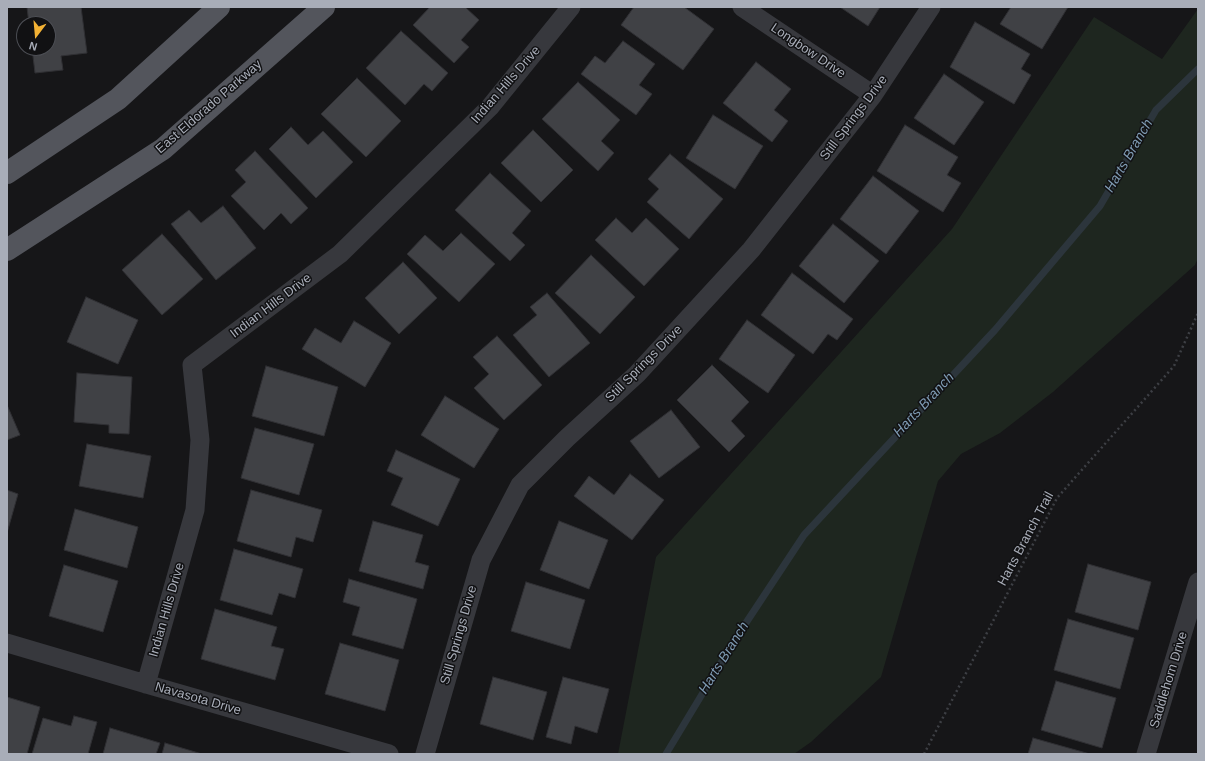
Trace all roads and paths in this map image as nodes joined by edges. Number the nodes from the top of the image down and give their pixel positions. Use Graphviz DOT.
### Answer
graph roads {
  1 [pos="219,7"];
  2 [pos="324,7"];
  3 [pos="571,7"];
  4 [pos="742,7"];
  5 [pos="930,7"];
  6 [pos="873,95"];
  7 [pos="7,172"];
  8 [pos="7,250"];
  9 [pos="1198,313"];
  10 [pos="1198,582"];
  11 [pos="7,643"];
  12 [pos="146,684"];
  13 [pos="389,754"];
  14 [pos="425,754"];
  15 [pos="924,754"];
  16 [pos="1146,754"];
  1 -- 7 [label="main road"];
  2 -- 8 [label="main road, East Eldorado Parkway"];
  3 -- 12 [label="street, Indian Hills Drive"];
  4 -- 6 [label="street, Longbow Drive"];
  5 -- 6 [label="street, Still Springs Drive"];
  6 -- 14 [label="street, Still Springs Drive"];
  9 -- 15 [label="path, Harts Branch Trail"];
  10 -- 16 [label="street, Saddlehorn Drive"];
  11 -- 12 [label="street, Navasota Drive"];
  12 -- 13 [label="street, Navasota Drive"];
}
